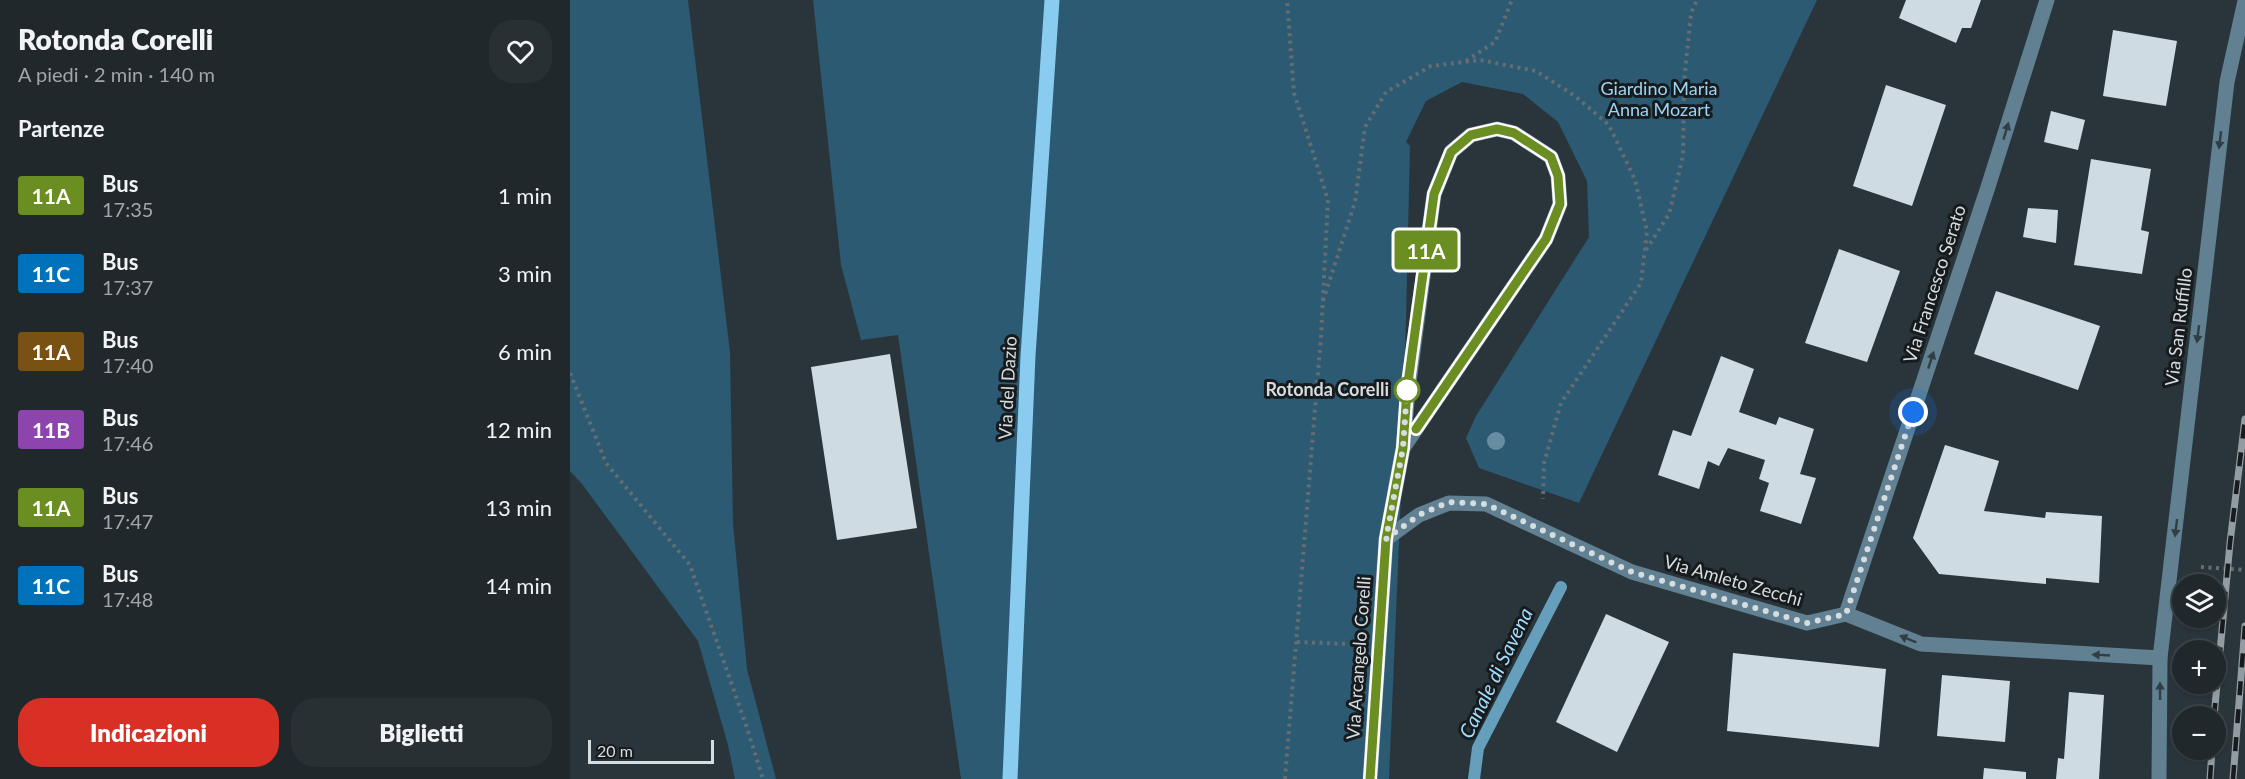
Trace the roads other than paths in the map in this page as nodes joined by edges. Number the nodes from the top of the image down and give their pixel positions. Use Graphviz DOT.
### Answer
graph roads {
  1 [pos="1052,0"];
  2 [pos="2047,0"];
  3 [pos="2245,1"];
  4 [pos="1403,448"];
  5 [pos="1386,539"];
  6 [pos="1846,614"];
  7 [pos="2160,658"];
  8 [pos="1010,779"];
  9 [pos="1370,779"];
  10 [pos="2160,779"];
  1 -- 8 [label="main road, Via del Dazio"];
  6 -- 2 [label="street, Via Francesco Serato, one-way"];
  3 -- 7 [label="street, Via San Ruffillo, one-way"];
  4 -- 4 [label="street, Via Arcangelo Corelli"];
  4 -- 5 [label="street, Via Arcangelo Corelli"];
  5 -- 6 [label="street, Via Amleto Zecchi"];
  5 -- 9 [label="street, Via Arcangelo Corelli"];
  7 -- 6 [label="street, one-way"];
  10 -- 7 [label="street, Via San Ruffillo, one-way"];
}
